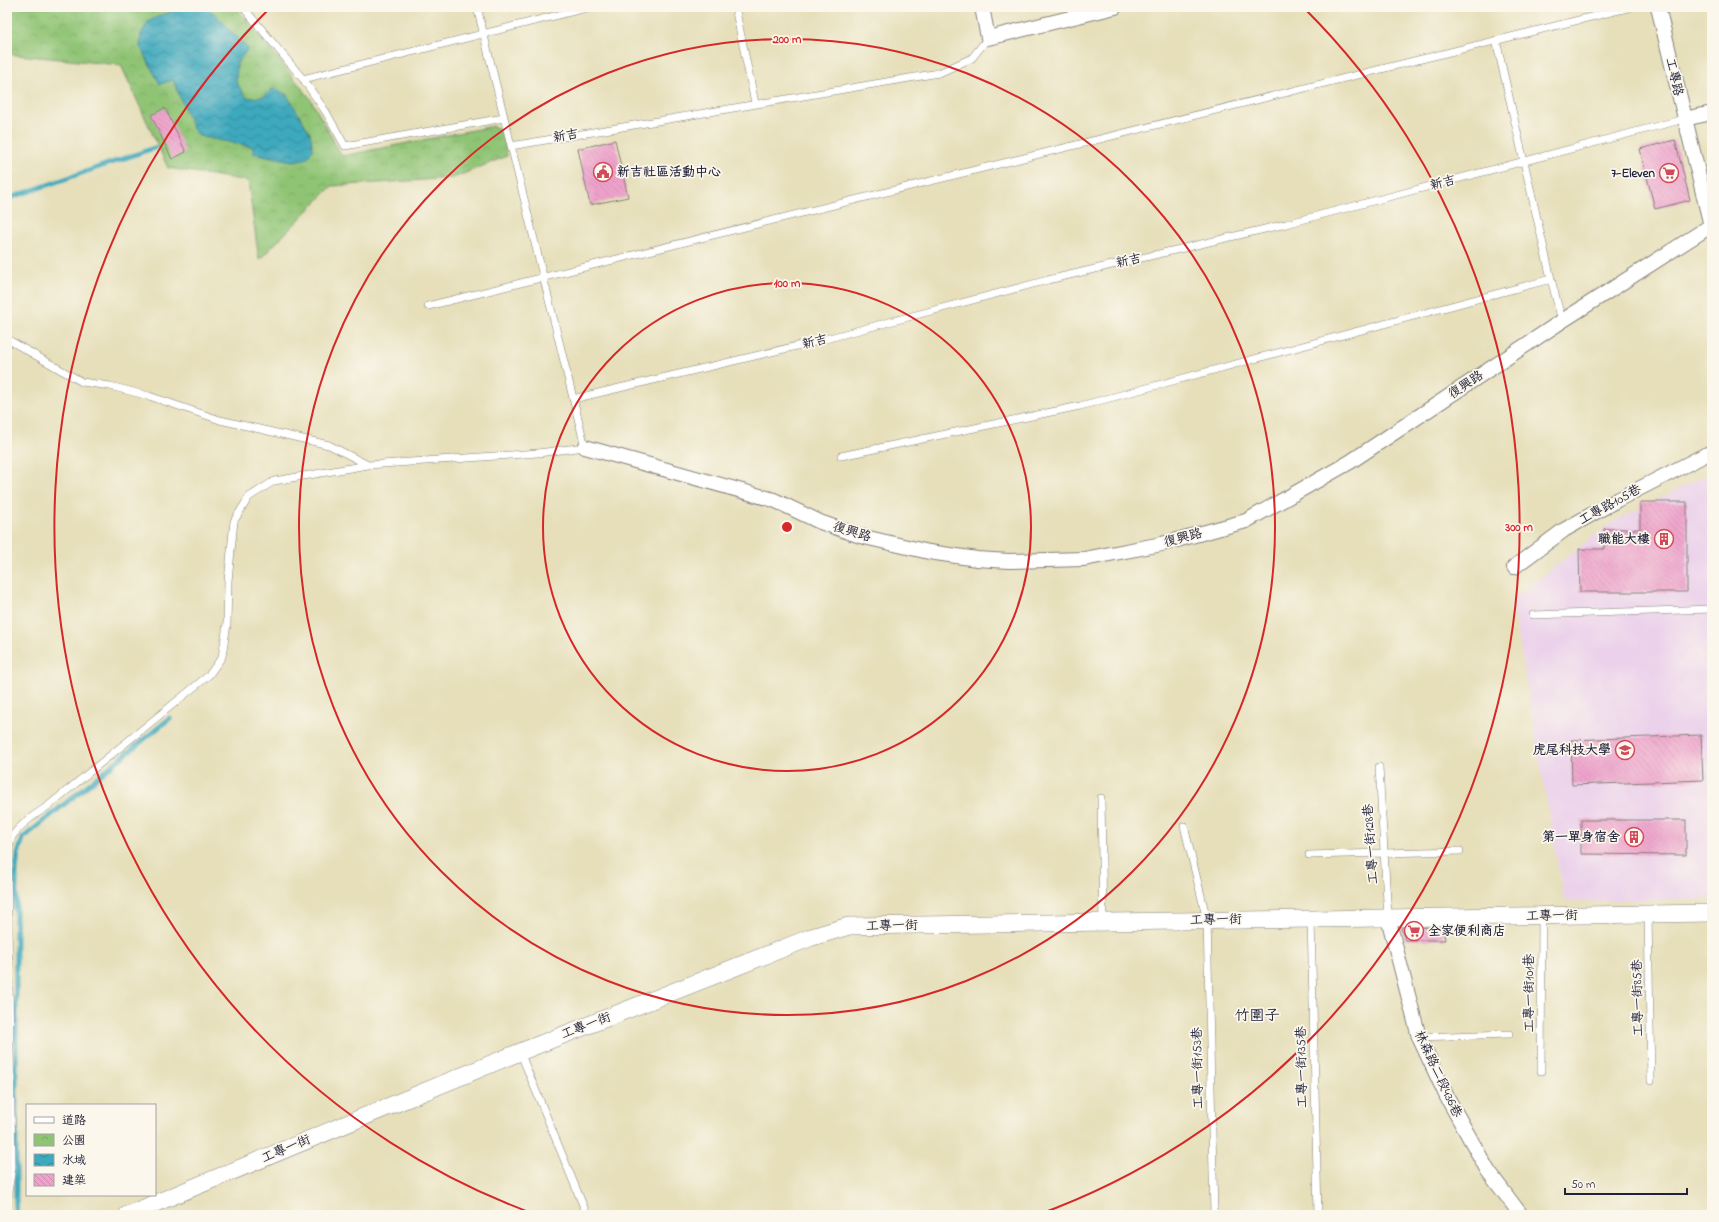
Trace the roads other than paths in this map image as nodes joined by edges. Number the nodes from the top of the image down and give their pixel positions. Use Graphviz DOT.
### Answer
graph roads {
  1 [pos="243,7"];
  2 [pos="477,7"];
  3 [pos="590,7"];
  4 [pos="735,7"];
  5 [pos="982,7"];
  6 [pos="1115,7"];
  7 [pos="1630,7"];
  8 [pos="1658,7"];
  9 [pos="484,34"];
  10 [pos="988,38"];
  11 [pos="1496,40"];
  12 [pos="303,79"];
  13 [pos="755,103"];
  14 [pos="1712,113"];
  15 [pos="504,118"];
  16 [pos="1684,119"];
  17 [pos="511,146"];
  18 [pos="1524,161"];
  19 [pos="1712,227"];
  20 [pos="543,277"];
  21 [pos="1551,279"];
  22 [pos="428,306"];
  23 [pos="1562,321"];
  24 [pos="7,338"];
  25 [pos="573,399"];
  26 [pos="585,448"];
  27 [pos="1712,453"];
  28 [pos="841,456"];
  29 [pos="368,465"];
  30 [pos="1514,567"];
  31 [pos="1712,609"];
  32 [pos="1533,615"];
  33 [pos="1379,767"];
  34 [pos="1101,798"];
  35 [pos="1184,826"];
  36 [pos="1460,851"];
  37 [pos="1384,854"];
  38 [pos="1309,855"];
  39 [pos="1712,913"];
  40 [pos="1648,914"];
  41 [pos="1542,916"];
  42 [pos="1388,918"];
  43 [pos="1311,919"];
  44 [pos="1207,920"];
  45 [pos="1103,923"];
  46 [pos="1510,1034"];
  47 [pos="1419,1037"];
  48 [pos="520,1052"];
  49 [pos="1541,1071"];
  50 [pos="1651,1081"];
  51 [pos="7,1198"];
  52 [pos="127,1215"];
  53 [pos="587,1215"];
  54 [pos="1214,1215"];
  55 [pos="1318,1215"];
  56 [pos="1521,1215"];
  1 -- 12 [label="lane"];
  2 -- 9 [label="lane"];
  3 -- 9 [label="lane"];
  4 -- 13 [label="lane"];
  5 -- 10 [label="street"];
  6 -- 10 [label="street"];
  7 -- 11 [label="lane"];
  8 -- 16 [label="street, 工專路"];
  9 -- 12 [label="lane"];
  9 -- 15 [label="lane"];
  10 -- 13 [label="lane, 新吉"];
  11 -- 18 [label="lane"];
  11 -- 20 [label="lane"];
  12 -- 15 [label="lane"];
  13 -- 17 [label="lane, 新吉"];
  14 -- 16 [label="street"];
  15 -- 17 [label="lane"];
  16 -- 18 [label="lane, 新吉"];
  16 -- 19 [label="street, 工專路"];
  17 -- 20 [label="lane"];
  18 -- 21 [label="lane"];
  18 -- 25 [label="lane, 新吉"];
  19 -- 23 [label="street, 復興路"];
  20 -- 22 [label="lane"];
  20 -- 25 [label="lane"];
  21 -- 23 [label="lane"];
  21 -- 28 [label="lane"];
  23 -- 26 [label="street, 復興路"];
  24 -- 29 [label="lane"];
  25 -- 26 [label="lane"];
  26 -- 29 [label="lane"];
  27 -- 30 [label="street, 工專路105巷"];
  29 -- 51 [label="lane"];
  31 -- 32 [label="lane"];
  33 -- 37 [label="lane, 工專一街128巷"];
  34 -- 45 [label="lane"];
  35 -- 44 [label="lane, 工專一街153巷"];
  36 -- 37 [label="lane"];
  37 -- 38 [label="lane"];
  37 -- 42 [label="lane, 工專一街128巷"];
  39 -- 40 [label="street, 工專一街"];
  40 -- 41 [label="street, 工專一街"];
  40 -- 50 [label="lane, 工專一街85巷"];
  41 -- 42 [label="street, 工專一街"];
  41 -- 49 [label="lane, 工專一街101巷"];
  42 -- 43 [label="street, 工專一街"];
  42 -- 47 [label="street, 林森路二段436巷"];
  43 -- 44 [label="street, 工專一街"];
  43 -- 55 [label="lane, 工專一街135巷"];
  44 -- 45 [label="street, 工專一街"];
  44 -- 54 [label="lane, 工專一街153巷"];
  45 -- 48 [label="street, 工專一街"];
  46 -- 47 [label="lane"];
  47 -- 56 [label="street, 林森路二段436巷"];
  48 -- 52 [label="street, 工專一街"];
  48 -- 53 [label="lane"];
}
